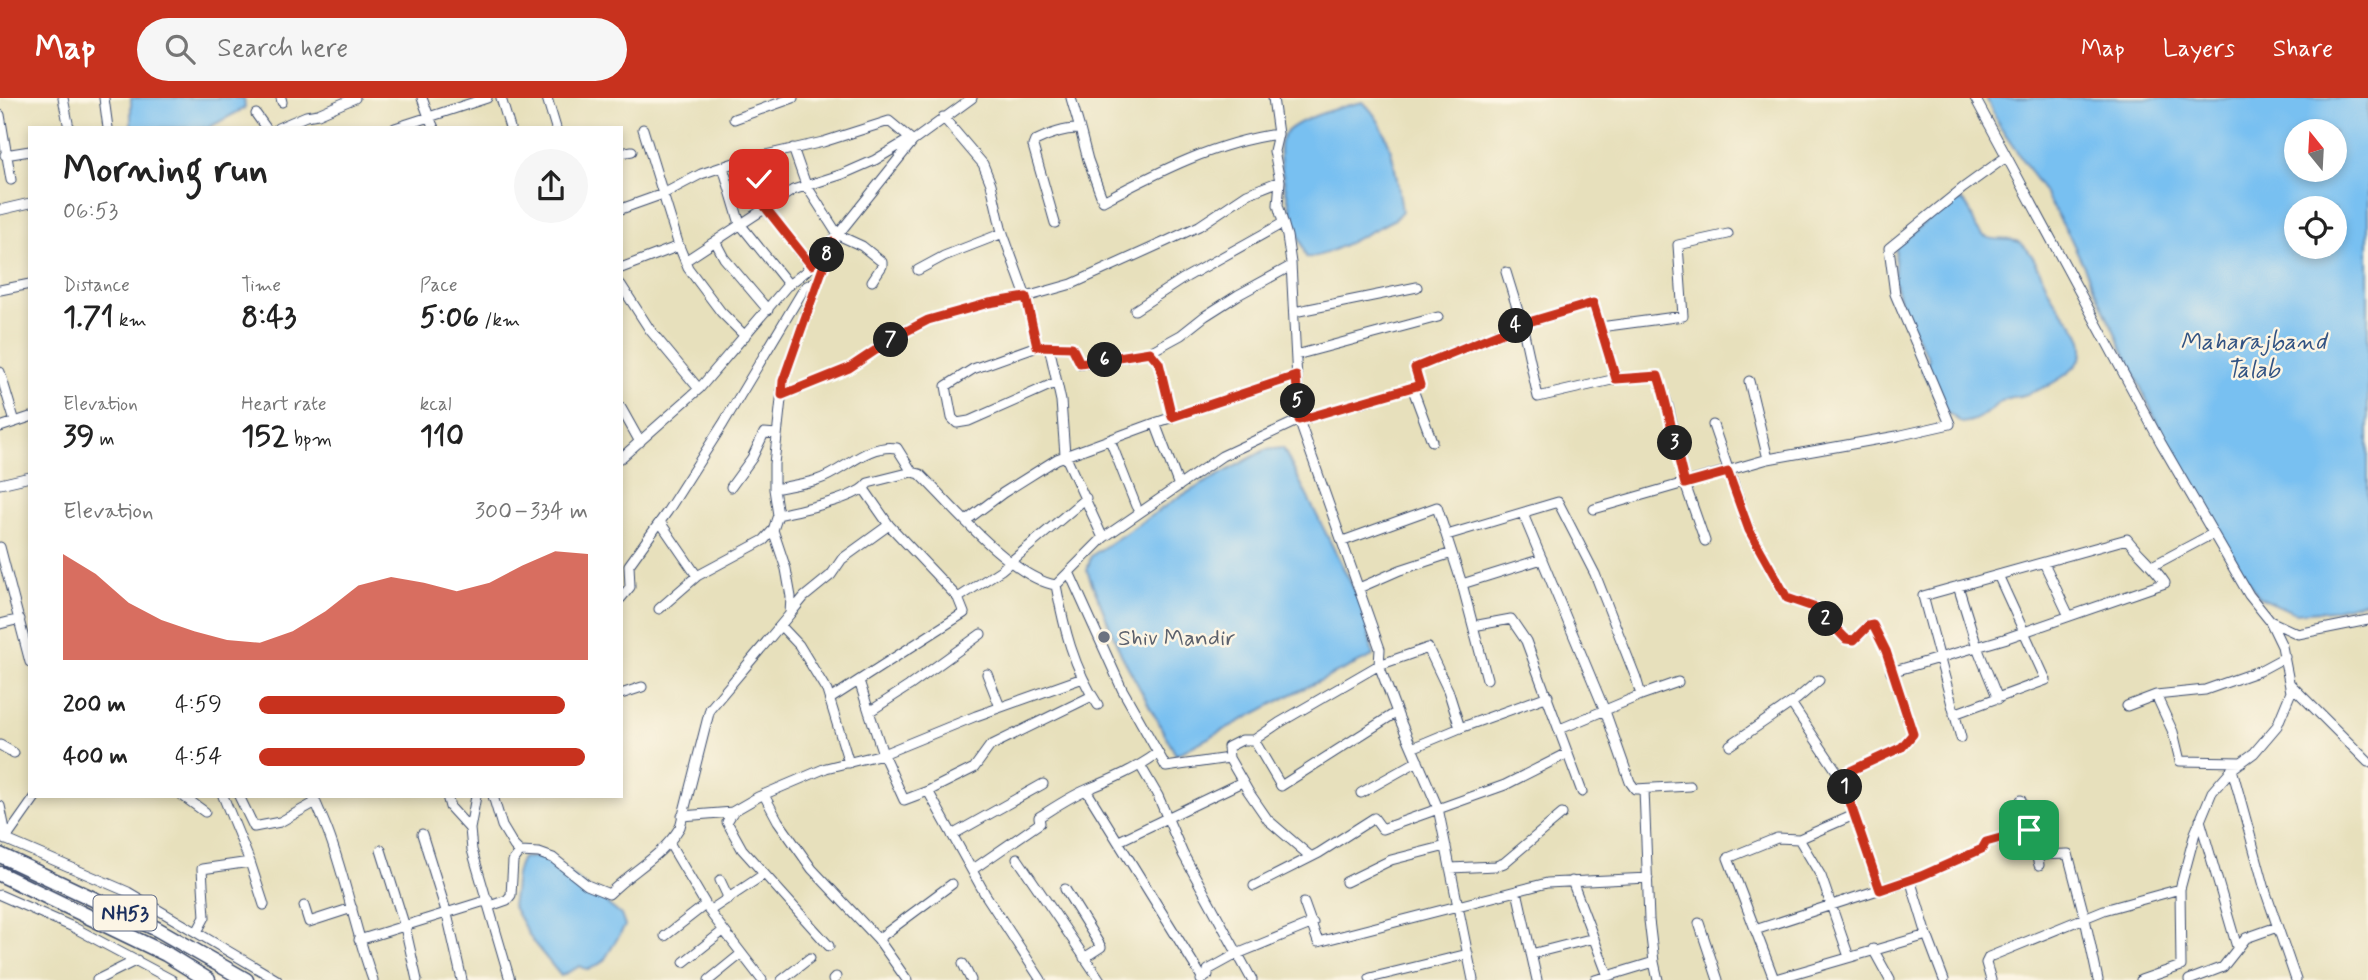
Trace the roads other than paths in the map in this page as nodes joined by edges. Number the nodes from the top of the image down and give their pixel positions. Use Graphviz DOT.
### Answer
graph roads {
  1 [pos="63,98"];
  2 [pos="104,98"];
  3 [pos="355,98"];
  4 [pos="422,98"];
  5 [pos="487,98"];
  6 [pos="501,98"];
  7 [pos="547,98"];
  8 [pos="793,98"];
  9 [pos="972,98"];
  10 [pos="1071,98"];
  11 [pos="1273,98"];
  12 [pos="1975,98"];
  13 [pos="256,114"];
  14 [pos="0,117"];
  15 [pos="429,117"];
  16 [pos="943,117"];
  17 [pos="734,119"];
  18 [pos="69,126"];
  19 [pos="108,126"];
  20 [pos="265,126"];
  21 [pos="283,126"];
  22 [pos="402,126"];
  23 [pos="432,126"];
  24 [pos="509,126"];
  25 [pos="555,126"];
  26 [pos="1080,128"];
  27 [pos="643,129"];
  28 [pos="1278,134"];
  29 [pos="913,141"];
  30 [pos="793,148"];
  31 [pos="28,151"];
  32 [pos="632,151"];
  33 [pos="623,153"];
  34 [pos="5,155"];
  35 [pos="2006,157"];
  36 [pos="753,158"];
  37 [pos="723,167"];
  38 [pos="11,180"];
  39 [pos="1280,181"];
  40 [pos="806,185"];
  41 [pos="663,194"];
  42 [pos="28,203"];
  43 [pos="765,207"];
  44 [pos="623,208"];
  45 [pos="0,210"];
  46 [pos="1055,223"];
  47 [pos="1283,223"];
  48 [pos="740,224"];
  49 [pos="1003,233"];
  50 [pos="1728,234"];
  51 [pos="835,239"];
  52 [pos="715,241"];
  53 [pos="679,246"];
  54 [pos="685,261"];
  55 [pos="811,265"];
  56 [pos="623,267"];
  57 [pos="1291,267"];
  58 [pos="918,270"];
  59 [pos="1506,272"];
  60 [pos="818,280"];
  61 [pos="873,281"];
  62 [pos="28,284"];
  63 [pos="789,285"];
  64 [pos="1417,287"];
  65 [pos="623,288"];
  66 [pos="0,290"];
  67 [pos="1026,297"];
  68 [pos="768,310"];
  69 [pos="1135,310"];
  70 [pos="1294,312"];
  71 [pos="1438,317"];
  72 [pos="1522,324"];
  73 [pos="1600,327"];
  74 [pos="745,336"];
  75 [pos="1037,346"];
  76 [pos="1049,346"];
  77 [pos="1150,352"];
  78 [pos="1296,355"];
  79 [pos="0,372"];
  80 [pos="1296,376"];
  81 [pos="1616,379"];
  82 [pos="1749,381"];
  83 [pos="1057,382"];
  84 [pos="1412,387"];
  85 [pos="699,389"];
  86 [pos="782,395"];
  87 [pos="623,412"];
  88 [pos="1172,417"];
  89 [pos="28,418"];
  90 [pos="1299,420"];
  91 [pos="15,422"];
  92 [pos="1155,423"];
  93 [pos="1713,425"];
  94 [pos="0,426"];
  95 [pos="777,434"];
  96 [pos="1110,440"];
  97 [pos="1432,441"];
  98 [pos="640,442"];
  99 [pos="1065,455"];
  100 [pos="623,456"];
  101 [pos="1768,458"];
  102 [pos="912,471"];
  103 [pos="1728,472"];
  104 [pos="28,477"];
  105 [pos="0,484"];
  106 [pos="1685,484"];
  107 [pos="731,486"];
  108 [pos="1179,486"];
  109 [pos="774,489"];
  110 [pos="864,489"];
  111 [pos="1086,498"];
  112 [pos="1136,506"];
  113 [pos="1594,509"];
  114 [pos="778,514"];
  115 [pos="1523,514"];
  116 [pos="967,520"];
  117 [pos="660,522"];
  118 [pos="889,525"];
  119 [pos="773,530"];
  120 [pos="2212,534"];
  121 [pos="1447,535"];
  122 [pos="1103,538"];
  123 [pos="1343,541"];
  124 [pos="1705,541"];
  125 [pos="0,547"];
  126 [pos="1452,552"];
  127 [pos="623,558"];
  128 [pos="1542,559"];
  129 [pos="1009,562"];
  130 [pos="2044,563"];
  131 [pos="629,565"];
  132 [pos="2154,565"];
  133 [pos="1069,572"];
  134 [pos="1998,575"];
  135 [pos="697,576"];
  136 [pos="1462,584"];
  137 [pos="1056,585"];
  138 [pos="1958,586"];
  139 [pos="1359,588"];
  140 [pos="623,596"];
  141 [pos="958,598"];
  142 [pos="659,609"];
  143 [pos="790,614"];
  144 [pos="2069,617"];
  145 [pos="20,619"];
  146 [pos="2368,620"];
  147 [pos="2270,621"];
  148 [pos="0,624"];
  149 [pos="780,626"];
  150 [pos="1473,626"];
  151 [pos="2024,632"];
  152 [pos="981,634"];
  153 [pos="2298,634"];
  154 [pos="2282,646"];
  155 [pos="1978,647"];
  156 [pos="28,653"];
  157 [pos="2285,657"];
  158 [pos="1938,658"];
  159 [pos="1378,664"];
  160 [pos="1891,672"];
  161 [pos="987,674"];
  162 [pos="1083,678"];
  163 [pos="1487,679"];
  164 [pos="1819,680"];
  165 [pos="859,681"];
  166 [pos="1678,682"];
  167 [pos="2289,683"];
  168 [pos="642,687"];
  169 [pos="623,693"];
  170 [pos="1641,695"];
  171 [pos="2156,695"];
  172 [pos="1092,696"];
  173 [pos="1548,696"];
  174 [pos="830,699"];
  175 [pos="1998,699"];
  176 [pos="1791,703"];
  177 [pos="1098,705"];
  178 [pos="2127,706"];
  179 [pos="1000,707"];
  180 [pos="1605,711"];
  181 [pos="869,712"];
  182 [pos="1397,712"];
  183 [pos="1954,714"];
  184 [pos="1460,728"];
  185 [pos="1560,729"];
  186 [pos="1961,738"];
  187 [pos="1254,740"];
  188 [pos="0,745"];
  189 [pos="1731,745"];
  190 [pos="1412,748"];
  191 [pos="14,753"];
  192 [pos="1158,753"];
  193 [pos="1568,753"];
  194 [pos="883,754"];
  195 [pos="1229,758"];
  196 [pos="1418,761"];
  197 [pos="2242,762"];
  198 [pos="2368,762"];
  199 [pos="849,763"];
  200 [pos="1140,765"];
  201 [pos="2232,769"];
  202 [pos="1842,779"];
  203 [pos="1242,782"];
  204 [pos="1042,783"];
  205 [pos="1689,786"];
  206 [pos="1644,789"];
  207 [pos="1086,790"];
  208 [pos="928,791"];
  209 [pos="1582,792"];
  210 [pos="1361,793"];
  211 [pos="764,795"];
  212 [pos="34,798"];
  213 [pos="186,798"];
  214 [pos="224,798"];
  215 [pos="240,798"];
  216 [pos="316,798"];
  217 [pos="448,798"];
  218 [pos="475,798"];
  219 [pos="494,798"];
  220 [pos="2021,800"];
  221 [pos="0,806"];
  222 [pos="1438,808"];
  223 [pos="205,812"];
  224 [pos="732,812"];
  225 [pos="1562,814"];
  226 [pos="1854,815"];
  227 [pos="682,816"];
  228 [pos="1168,818"];
  229 [pos="2200,820"];
  230 [pos="470,829"];
  231 [pos="2032,830"];
  232 [pos="422,834"];
  233 [pos="952,835"];
  234 [pos="2,839"];
  235 [pos="1800,839"];
  236 [pos="1119,841"];
  237 [pos="670,844"];
  238 [pos="1446,846"];
  239 [pos="381,849"];
  240 [pos="520,852"];
  241 [pos="0,855"];
  242 [pos="1311,857"];
  243 [pos="1017,858"];
  244 [pos="250,862"];
  245 [pos="1450,868"];
  246 [pos="972,870"];
  247 [pos="0,874"];
  248 [pos="763,875"];
  249 [pos="1648,878"];
  250 [pos="1910,879"];
  251 [pos="720,880"];
  252 [pos="1572,881"];
  253 [pos="1346,882"];
  254 [pos="952,884"];
  255 [pos="1254,886"];
  256 [pos="1065,889"];
  257 [pos="2180,889"];
  258 [pos="1880,890"];
  259 [pos="1517,891"];
  260 [pos="0,895"];
  261 [pos="729,899"];
  262 [pos="489,903"];
  263 [pos="1304,903"];
  264 [pos="264,905"];
  265 [pos="1459,905"];
  266 [pos="303,906"];
  267 [pos="1831,906"];
  268 [pos="352,908"];
  269 [pos="707,908"];
  270 [pos="447,914"];
  271 [pos="2085,919"];
  272 [pos="1313,923"];
  273 [pos="1699,923"];
  274 [pos="405,927"];
  275 [pos="2277,927"];
  276 [pos="1755,930"];
  277 [pos="723,931"];
  278 [pos="197,932"];
  279 [pos="1927,935"];
  280 [pos="664,936"];
  281 [pos="1594,938"];
  282 [pos="878,939"];
  283 [pos="359,940"];
  284 [pos="829,946"];
  285 [pos="2237,947"];
  286 [pos="1873,949"];
  287 [pos="741,954"];
  288 [pos="1237,954"];
  289 [pos="1468,954"];
  290 [pos="1531,954"];
  291 [pos="1849,957"];
  292 [pos="810,958"];
  293 [pos="1084,958"];
  294 [pos="137,960"];
  295 [pos="684,962"];
  296 [pos="1654,962"];
  297 [pos="963,964"];
  298 [pos="1608,976"];
  299 [pos="1370,978"];
  300 [pos="1794,978"];
  301 [pos="1206,979"];
  302 [pos="97,980"];
  303 [pos="172,980"];
  304 [pos="208,980"];
  305 [pos="246,980"];
  306 [pos="277,980"];
  307 [pos="373,980"];
  308 [pos="417,980"];
  309 [pos="462,980"];
  310 [pos="510,980"];
  311 [pos="709,980"];
  312 [pos="762,980"];
  313 [pos="782,980"];
  314 [pos="907,980"];
  315 [pos="971,980"];
  316 [pos="1041,980"];
  317 [pos="1100,980"];
  318 [pos="1252,980"];
  319 [pos="1473,980"];
  320 [pos="1537,980"];
  321 [pos="1595,980"];
  322 [pos="1658,980"];
  323 [pos="1718,980"];
  324 [pos="1773,980"];
  325 [pos="1890,980"];
  326 [pos="1944,980"];
  327 [pos="1991,980"];
  328 [pos="2098,980"];
  329 [pos="2141,980"];
  330 [pos="2189,980"];
  331 [pos="2296,980"];
  1 -- 18 [label="street"];
  2 -- 19 [label="street"];
  3 -- 21 [label="street"];
  4 -- 15 [label="street"];
  5 -- 15 [label="street"];
  6 -- 24 [label="street"];
  7 -- 25 [label="street"];
  8 -- 17 [label="street"];
  9 -- 16 [label="street"];
  10 -- 26 [label="street"];
  11 -- 28 [label="street"];
  12 -- 35 [label="street"];
  13 -- 20 [label="street"];
  14 -- 34 [label="street"];
  15 -- 22 [label="street"];
  15 -- 23 [label="street"];
  16 -- 29 [label="street"];
  16 -- 49 [label="street"];
  26 -- 28 [label="street"];
  26 -- 46 [label="street"];
  27 -- 41 [label="street"];
  28 -- 39 [label="street"];
  29 -- 30 [label="street"];
  29 -- 40 [label="street"];
  29 -- 51 [label="street"];
  30 -- 36 [label="street"];
  30 -- 40 [label="street"];
  31 -- 34 [label="street"];
  32 -- 33 [label="street"];
  34 -- 38 [label="street"];
  35 -- 101 [label="street"];
  35 -- 120 [label="street"];
  36 -- 37 [label="street"];
  36 -- 43 [label="street"];
  37 -- 41 [label="street"];
  37 -- 48 [label="street"];
  39 -- 47 [label="street"];
  39 -- 67 [label="street"];
  40 -- 43 [label="street"];
  40 -- 51 [label="street"];
  41 -- 44 [label="street"];
  41 -- 53 [label="street"];
  42 -- 45 [label="street"];
  43 -- 48 [label="street"];
  43 -- 55 [label="street"];
  47 -- 57 [label="street"];
  47 -- 69 [label="street"];
  48 -- 52 [label="street"];
  48 -- 63 [label="street"];
  49 -- 58 [label="street"];
  49 -- 67 [label="street"];
  50 -- 73 [label="street"];
  51 -- 55 [label="street"];
  51 -- 60 [label="street"];
  51 -- 61 [label="street"];
  52 -- 54 [label="street"];
  52 -- 68 [label="street"];
  53 -- 54 [label="street"];
  53 -- 56 [label="street"];
  54 -- 74 [label="street"];
  55 -- 63 [label="street"];
  57 -- 70 [label="street"];
  57 -- 77 [label="street"];
  59 -- 72 [label="street"];
  60 -- 86 [label="street"];
  60 -- 117 [label="street"];
  62 -- 66 [label="street"];
  63 -- 68 [label="street"];
  64 -- 70 [label="street"];
  65 -- 85 [label="street"];
  67 -- 75 [label="street"];
  67 -- 86 [label="street"];
  68 -- 74 [label="street"];
  70 -- 78 [label="street"];
  71 -- 78 [label="street"];
  72 -- 73 [label="street"];
  72 -- 81 [label="street"];
  72 -- 84 [label="street"];
  73 -- 81 [label="street"];
  74 -- 85 [label="street"];
  75 -- 76 [label="street"];
  75 -- 83 [label="street"];
  76 -- 77 [label="street"];
  76 -- 83 [label="street"];
  77 -- 88 [label="street"];
  78 -- 80 [label="street"];
  79 -- 91 [label="street"];
  80 -- 88 [label="street"];
  80 -- 90 [label="street"];
  81 -- 106 [label="street"];
  82 -- 101 [label="street"];
  83 -- 99 [label="street"];
  84 -- 90 [label="street"];
  84 -- 97 [label="street"];
  85 -- 98 [label="street"];
  86 -- 95 [label="street"];
  87 -- 98 [label="street"];
  88 -- 92 [label="street"];
  89 -- 91 [label="street"];
  90 -- 108 [label="street"];
  90 -- 123 [label="street"];
  91 -- 94 [label="street"];
  92 -- 96 [label="street"];
  92 -- 108 [label="street"];
  93 -- 103 [label="street"];
  95 -- 107 [label="street"];
  95 -- 109 [label="street"];
  96 -- 99 [label="street"];
  96 -- 112 [label="street"];
  98 -- 100 [label="street"];
  99 -- 111 [label="street"];
  99 -- 116 [label="street"];
  101 -- 103 [label="street"];
  102 -- 109 [label="street"];
  102 -- 110 [label="street"];
  102 -- 116 [label="street"];
  103 -- 106 [label="street"];
  103 -- 160 [label="street"];
  104 -- 105 [label="street"];
  106 -- 113 [label="street"];
  106 -- 124 [label="street"];
  108 -- 122 [label="street"];
  109 -- 114 [label="street"];
  110 -- 114 [label="street"];
  110 -- 118 [label="street"];
  111 -- 122 [label="street"];
  111 -- 129 [label="street"];
  114 -- 119 [label="street"];
  115 -- 121 [label="street"];
  115 -- 128 [label="street"];
  115 -- 170 [label="street"];
  116 -- 129 [label="street"];
  117 -- 131 [label="street"];
  117 -- 135 [label="street"];
  118 -- 141 [label="street"];
  118 -- 143 [label="street"];
  119 -- 135 [label="street"];
  119 -- 143 [label="street"];
  120 -- 132 [label="street"];
  120 -- 147 [label="street"];
  121 -- 123 [label="street"];
  121 -- 126 [label="street"];
  122 -- 133 [label="street"];
  123 -- 139 [label="street"];
  125 -- 145 [label="street"];
  126 -- 136 [label="street"];
  126 -- 139 [label="street"];
  127 -- 131 [label="street"];
  128 -- 136 [label="street"];
  128 -- 180 [label="street"];
  129 -- 137 [label="street"];
  129 -- 141 [label="street"];
  130 -- 132 [label="street"];
  130 -- 134 [label="street"];
  130 -- 144 [label="street"];
  131 -- 140 [label="street"];
  132 -- 144 [label="street"];
  133 -- 137 [label="street"];
  133 -- 192 [label="street"];
  134 -- 138 [label="street"];
  134 -- 151 [label="street"];
  135 -- 142 [label="street"];
  136 -- 150 [label="street"];
  137 -- 162 [label="street"];
  138 -- 155 [label="street"];
  138 -- 158 [label="street"];
  139 -- 159 [label="street"];
  141 -- 165 [label="street"];
  143 -- 149 [label="street"];
  144 -- 151 [label="street"];
  145 -- 148 [label="street"];
  145 -- 156 [label="street"];
  146 -- 153 [label="street"];
  147 -- 153 [label="street"];
  147 -- 154 [label="street"];
  149 -- 174 [label="street"];
  149 -- 227 [label="street"];
  150 -- 163 [label="street"];
  150 -- 173 [label="street"];
  151 -- 155 [label="street"];
  151 -- 175 [label="street"];
  152 -- 181 [label="street"];
  153 -- 154 [label="street"];
  154 -- 157 [label="street"];
  155 -- 158 [label="street"];
  155 -- 175 [label="street"];
  157 -- 167 [label="street"];
  157 -- 171 [label="street"];
  158 -- 160 [label="street"];
  158 -- 183 [label="street"];
  159 -- 182 [label="street"];
  159 -- 184 [label="street"];
  159 -- 187 [label="street"];
  160 -- 202 [label="street"];
  161 -- 179 [label="street"];
  162 -- 172 [label="street"];
  162 -- 179 [label="street"];
  164 -- 176 [label="street"];
  165 -- 174 [label="street"];
  165 -- 181 [label="street"];
  166 -- 170 [label="street"];
  167 -- 197 [label="street"];
  167 -- 198 [label="street"];
  168 -- 169 [label="street"];
  170 -- 180 [label="street"];
  171 -- 178 [label="street"];
  171 -- 197 [label="street"];
  172 -- 177 [label="street"];
  172 -- 208 [label="street"];
  173 -- 184 [label="street"];
  173 -- 185 [label="street"];
  174 -- 199 [label="street"];
  175 -- 183 [label="street"];
  176 -- 189 [label="street"];
  176 -- 202 [label="street"];
  179 -- 194 [label="street"];
  180 -- 185 [label="street"];
  180 -- 206 [label="street"];
  181 -- 194 [label="street"];
  182 -- 187 [label="street"];
  182 -- 190 [label="street"];
  183 -- 186 [label="street"];
  184 -- 190 [label="street"];
  185 -- 193 [label="street"];
  187 -- 195 [label="street"];
  188 -- 191 [label="street"];
  190 -- 196 [label="street"];
  192 -- 195 [label="street"];
  192 -- 200 [label="street"];
  193 -- 209 [label="street"];
  193 -- 222 [label="street"];
  194 -- 199 [label="street"];
  194 -- 208 [label="street"];
  195 -- 203 [label="street"];
  196 -- 210 [label="street"];
  196 -- 222 [label="street"];
  197 -- 201 [label="street"];
  199 -- 211 [label="street"];
  200 -- 207 [label="street"];
  200 -- 228 [label="street"];
  201 -- 229 [label="street"];
  201 -- 275 [label="street"];
  202 -- 226 [label="street"];
  203 -- 228 [label="street"];
  203 -- 242 [label="street"];
  204 -- 233 [label="street"];
  205 -- 206 [label="street"];
  206 -- 249 [label="street"];
  207 -- 236 [label="street"];
  207 -- 246 [label="street"];
  208 -- 233 [label="street"];
  211 -- 224 [label="street"];
  211 -- 282 [label="street"];
  212 -- 234 [label="street"];
  213 -- 223 [label="street"];
  214 -- 244 [label="street"];
  215 -- 216 [label="street"];
  216 -- 268 [label="street"];
  217 -- 230 [label="street"];
  218 -- 230 [label="street"];
  219 -- 240 [label="street"];
  220 -- 231 [label="street"];
  221 -- 234 [label="street"];
  222 -- 238 [label="street"];
  222 -- 242 [label="street"];
  224 -- 227 [label="street"];
  224 -- 248 [label="street"];
  225 -- 245 [label="street"];
  226 -- 235 [label="street"];
  226 -- 258 [label="street"];
  227 -- 237 [label="street"];
  228 -- 236 [label="street"];
  228 -- 288 [label="street"];
  229 -- 257 [label="street"];
  229 -- 285 [label="street"];
  230 -- 262 [label="street"];
  231 -- 250 [label="street"];
  231 -- 271 [label="street"];
  232 -- 270 [label="street"];
  233 -- 246 [label="street"];
  234 -- 278 [label="street"];
  235 -- 267 [label="street"];
  235 -- 276 [label="street"];
  236 -- 301 [label="street"];
  237 -- 240 [label="street"];
  237 -- 269 [label="street"];
  238 -- 245 [label="street"];
  238 -- 253 [label="street"];
  239 -- 274 [label="street"];
  240 -- 262 [label="street"];
  241 -- 305 [label="highway, NH53"];
  242 -- 255 [label="street"];
  243 -- 293 [label="street"];
  244 -- 264 [label="street"];
  244 -- 278 [label="street"];
  245 -- 265 [label="street"];
  246 -- 316 [label="street"];
  247 -- 304 [label="highway, NH53"];
  248 -- 261 [label="street"];
  248 -- 284 [label="street"];
  249 -- 252 [label="street"];
  249 -- 296 [label="street"];
  250 -- 258 [label="street"];
  250 -- 279 [label="street"];
  251 -- 261 [label="street"];
  252 -- 259 [label="street"];
  252 -- 281 [label="street"];
  254 -- 282 [label="street"];
  256 -- 293 [label="street"];
  257 -- 271 [label="street"];
  257 -- 329 [label="street"];
  258 -- 267 [label="street"];
  259 -- 265 [label="street"];
  259 -- 290 [label="street"];
  260 -- 294 [label="street"];
  261 -- 269 [label="street"];
  262 -- 270 [label="street"];
  262 -- 310 [label="street"];
  263 -- 272 [label="street"];
  265 -- 272 [label="street"];
  265 -- 289 [label="street"];
  266 -- 268 [label="street"];
  267 -- 276 [label="street"];
  267 -- 291 [label="street"];
  268 -- 283 [label="street"];
  269 -- 277 [label="street"];
  269 -- 280 [label="street"];
  270 -- 274 [label="street"];
  270 -- 309 [label="street"];
  271 -- 327 [label="street"];
  271 -- 328 [label="street"];
  272 -- 288 [label="street"];
  273 -- 323 [label="street"];
  274 -- 283 [label="street"];
  274 -- 308 [label="street"];
  275 -- 285 [label="street"];
  275 -- 331 [label="street"];
  276 -- 324 [label="street"];
  277 -- 287 [label="street"];
  277 -- 295 [label="street"];
  278 -- 306 [label="street"];
  279 -- 286 [label="street"];
  279 -- 326 [label="street"];
  281 -- 290 [label="street"];
  281 -- 298 [label="street"];
  282 -- 314 [label="street"];
  283 -- 307 [label="street"];
  285 -- 330 [label="street"];
  286 -- 291 [label="street"];
  286 -- 325 [label="street"];
  287 -- 311 [label="street"];
  287 -- 312 [label="street"];
  288 -- 301 [label="street"];
  288 -- 318 [label="street"];
  289 -- 299 [label="street"];
  289 -- 319 [label="street"];
  290 -- 320 [label="street"];
  291 -- 300 [label="street"];
  292 -- 313 [label="street"];
  293 -- 317 [label="street"];
  294 -- 302 [label="street"];
  294 -- 303 [label="street"];
  296 -- 298 [label="street"];
  296 -- 322 [label="street"];
  297 -- 315 [label="street"];
  298 -- 321 [label="street"];
  300 -- 324 [label="street"];
}
